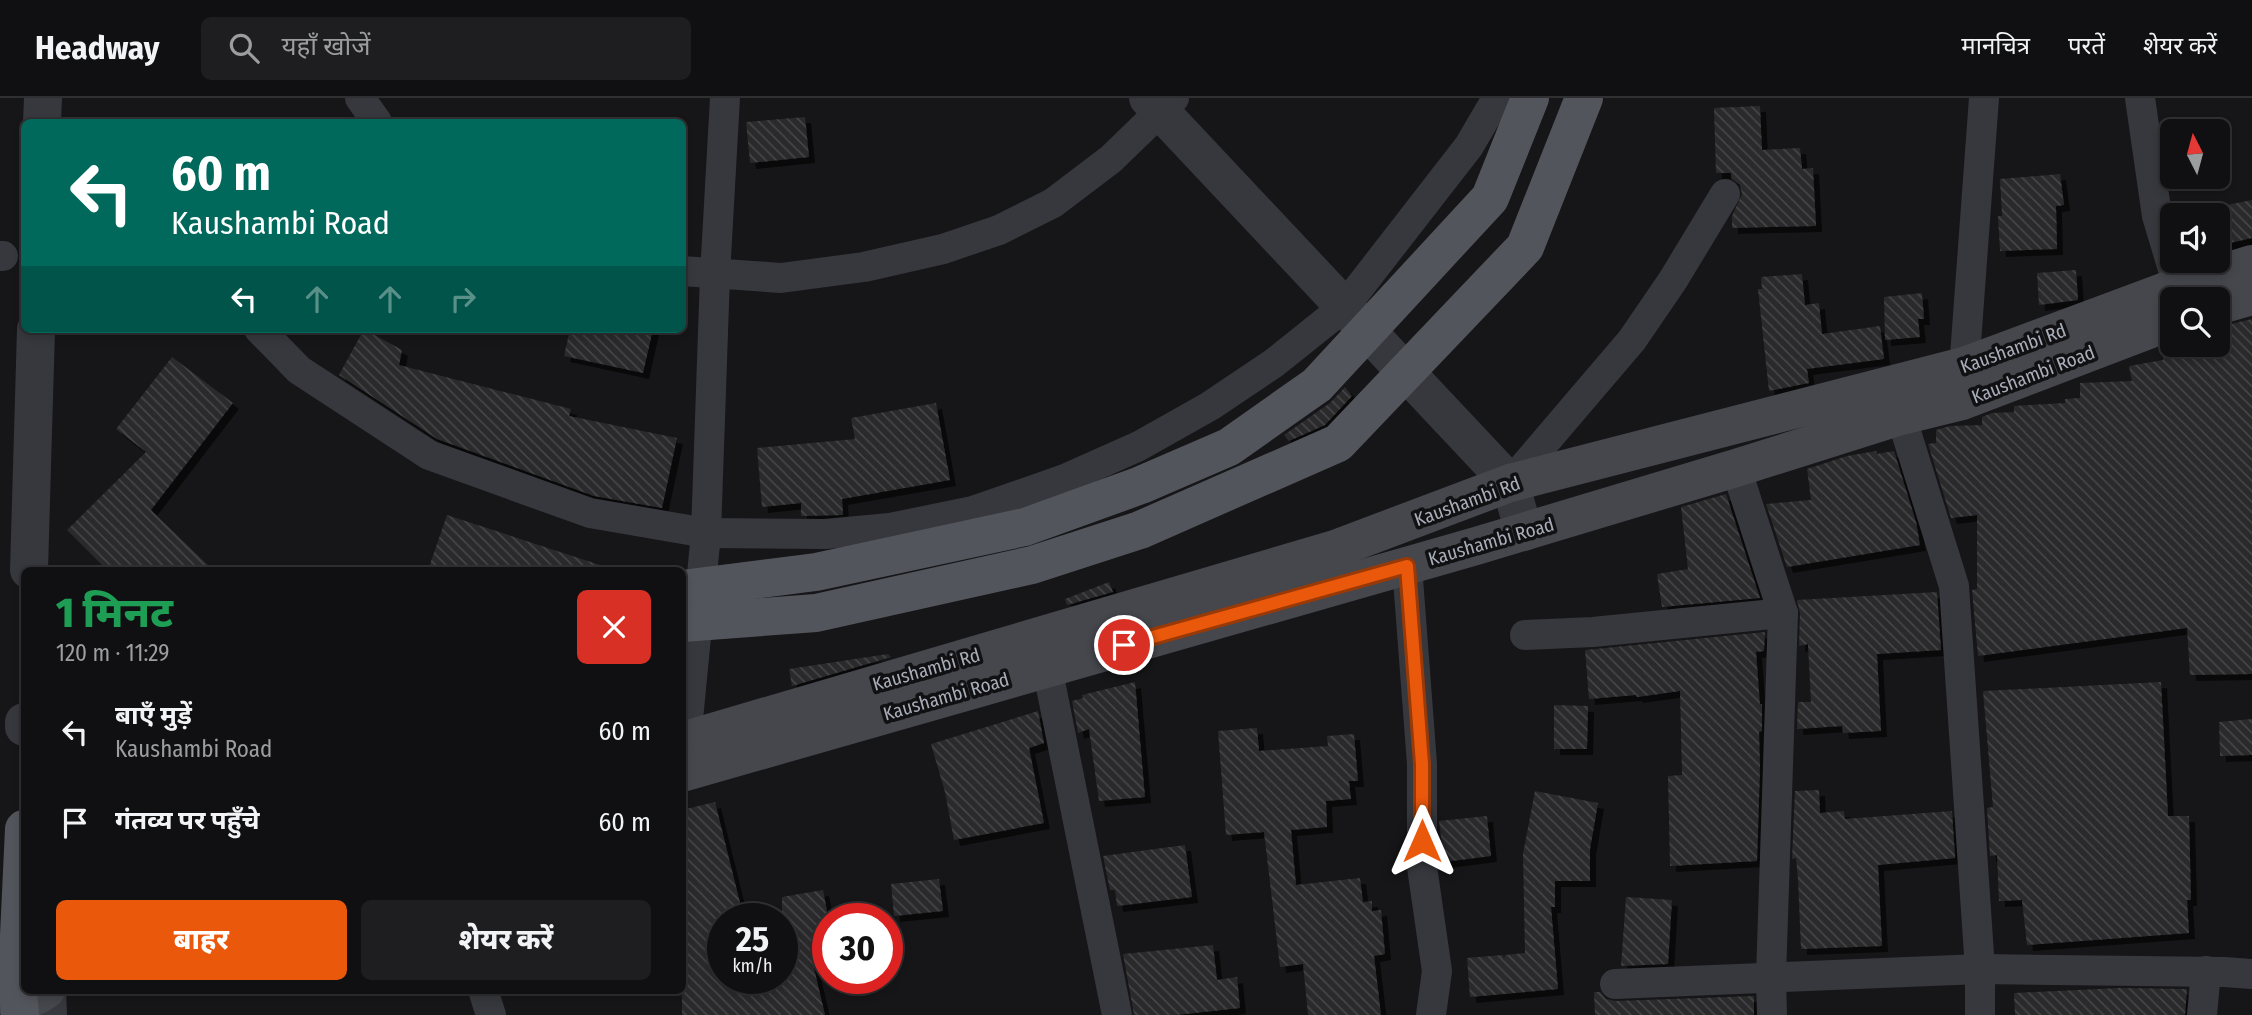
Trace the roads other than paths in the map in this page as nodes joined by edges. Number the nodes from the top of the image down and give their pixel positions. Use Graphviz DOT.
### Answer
graph roads {
  1 [pos="43,98"];
  2 [pos="360,98"];
  3 [pos="725,98"];
  4 [pos="1497,98"];
  5 [pos="1530,98"];
  6 [pos="1584,98"];
  7 [pos="1984,98"];
  8 [pos="2140,98"];
  9 [pos="1161,103"];
  10 [pos="42,119"];
  11 [pos="375,119"];
  12 [pos="1725,194"];
  13 [pos="2252,264"];
  14 [pos="686,271"];
  15 [pos="715,275"];
  16 [pos="2174,287"];
  17 [pos="2207,287"];
  18 [pos="2252,296"];
  19 [pos="2230,302"];
  20 [pos="1344,307"];
  21 [pos="2160,309"];
  22 [pos="36,333"];
  23 [pos="263,333"];
  24 [pos="1963,384"];
  25 [pos="1901,415"];
  26 [pos="1736,468"];
  27 [pos="1510,483"];
  28 [pos="1524,531"];
  29 [pos="706,533"];
  30 [pos="1407,566"];
  31 [pos="29,567"];
  32 [pos="686,588"];
  33 [pos="1783,613"];
  34 [pos="686,623"];
  35 [pos="1525,635"];
  36 [pos="1047,667"];
  37 [pos="686,745"];
  38 [pos="686,756"];
  39 [pos="686,756"];
  40 [pos="21,893"];
  41 [pos="21,928"];
  42 [pos="0,934"];
  43 [pos="1980,970"];
  44 [pos="2206,971"];
  45 [pos="2252,974"];
  46 [pos="1771,977"];
  47 [pos="1615,984"];
  48 [pos="41,994"];
  49 [pos="47,994"];
  50 [pos="485,994"];
  51 [pos="14,1004"];
  52 [pos="48,1015"];
  53 [pos="491,1015"];
  54 [pos="1117,1015"];
  55 [pos="1432,1015"];
  56 [pos="1772,1015"];
  57 [pos="1980,1015"];
  58 [pos="2202,1015"];
  1 -- 10 [label="street"];
  2 -- 11 [label="street"];
  3 -- 15 [label="street"];
  4 -- 20 [label="street"];
  5 -- 32 [label="main road, bridge"];
  6 -- 34 [label="main road, bridge"];
  7 -- 24 [label="street"];
  8 -- 16 [label="street"];
  9 -- 15 [label="street"];
  9 -- 20 [label="street"];
  12 -- 27 [label="street"];
  13 -- 17 [label="main road"];
  14 -- 15 [label="street"];
  15 -- 29 [label="street"];
  18 -- 19 [label="main road"];
  20 -- 27 [label="street"];
  20 -- 29 [label="street"];
  21 -- 24 [label="main road, Kaushambi Road"];
  22 -- 31 [label="street"];
  23 -- 29 [label="street"];
  24 -- 25 [label="main road, Kaushambi Road"];
  24 -- 27 [label="main road, Kaushambi Rd"];
  25 -- 26 [label="main road, Kaushambi Road"];
  25 -- 43 [label="street"];
  26 -- 28 [label="main road, Kaushambi Road"];
  26 -- 33 [label="street"];
  27 -- 28 [label="street"];
  27 -- 38 [label="main road, Kaushambi Rd"];
  28 -- 30 [label="main road, Kaushambi Road"];
  29 -- 37 [label="street"];
  30 -- 36 [label="main road, Kaushambi Road"];
  30 -- 55 [label="street"];
  33 -- 35 [label="street"];
  33 -- 46 [label="street"];
  36 -- 39 [label="main road, Kaushambi Road"];
  36 -- 54 [label="street"];
  40 -- 51 [label="main road, bridge"];
  41 -- 42 [label="main road"];
  43 -- 44 [label="street"];
  43 -- 46 [label="street"];
  43 -- 57 [label="street"];
  44 -- 45 [label="street"];
  44 -- 58 [label="street"];
  46 -- 47 [label="street"];
  46 -- 56 [label="street"];
  48 -- 51 [label="main road"];
  49 -- 52 [label="street"];
  50 -- 53 [label="street"];
}
